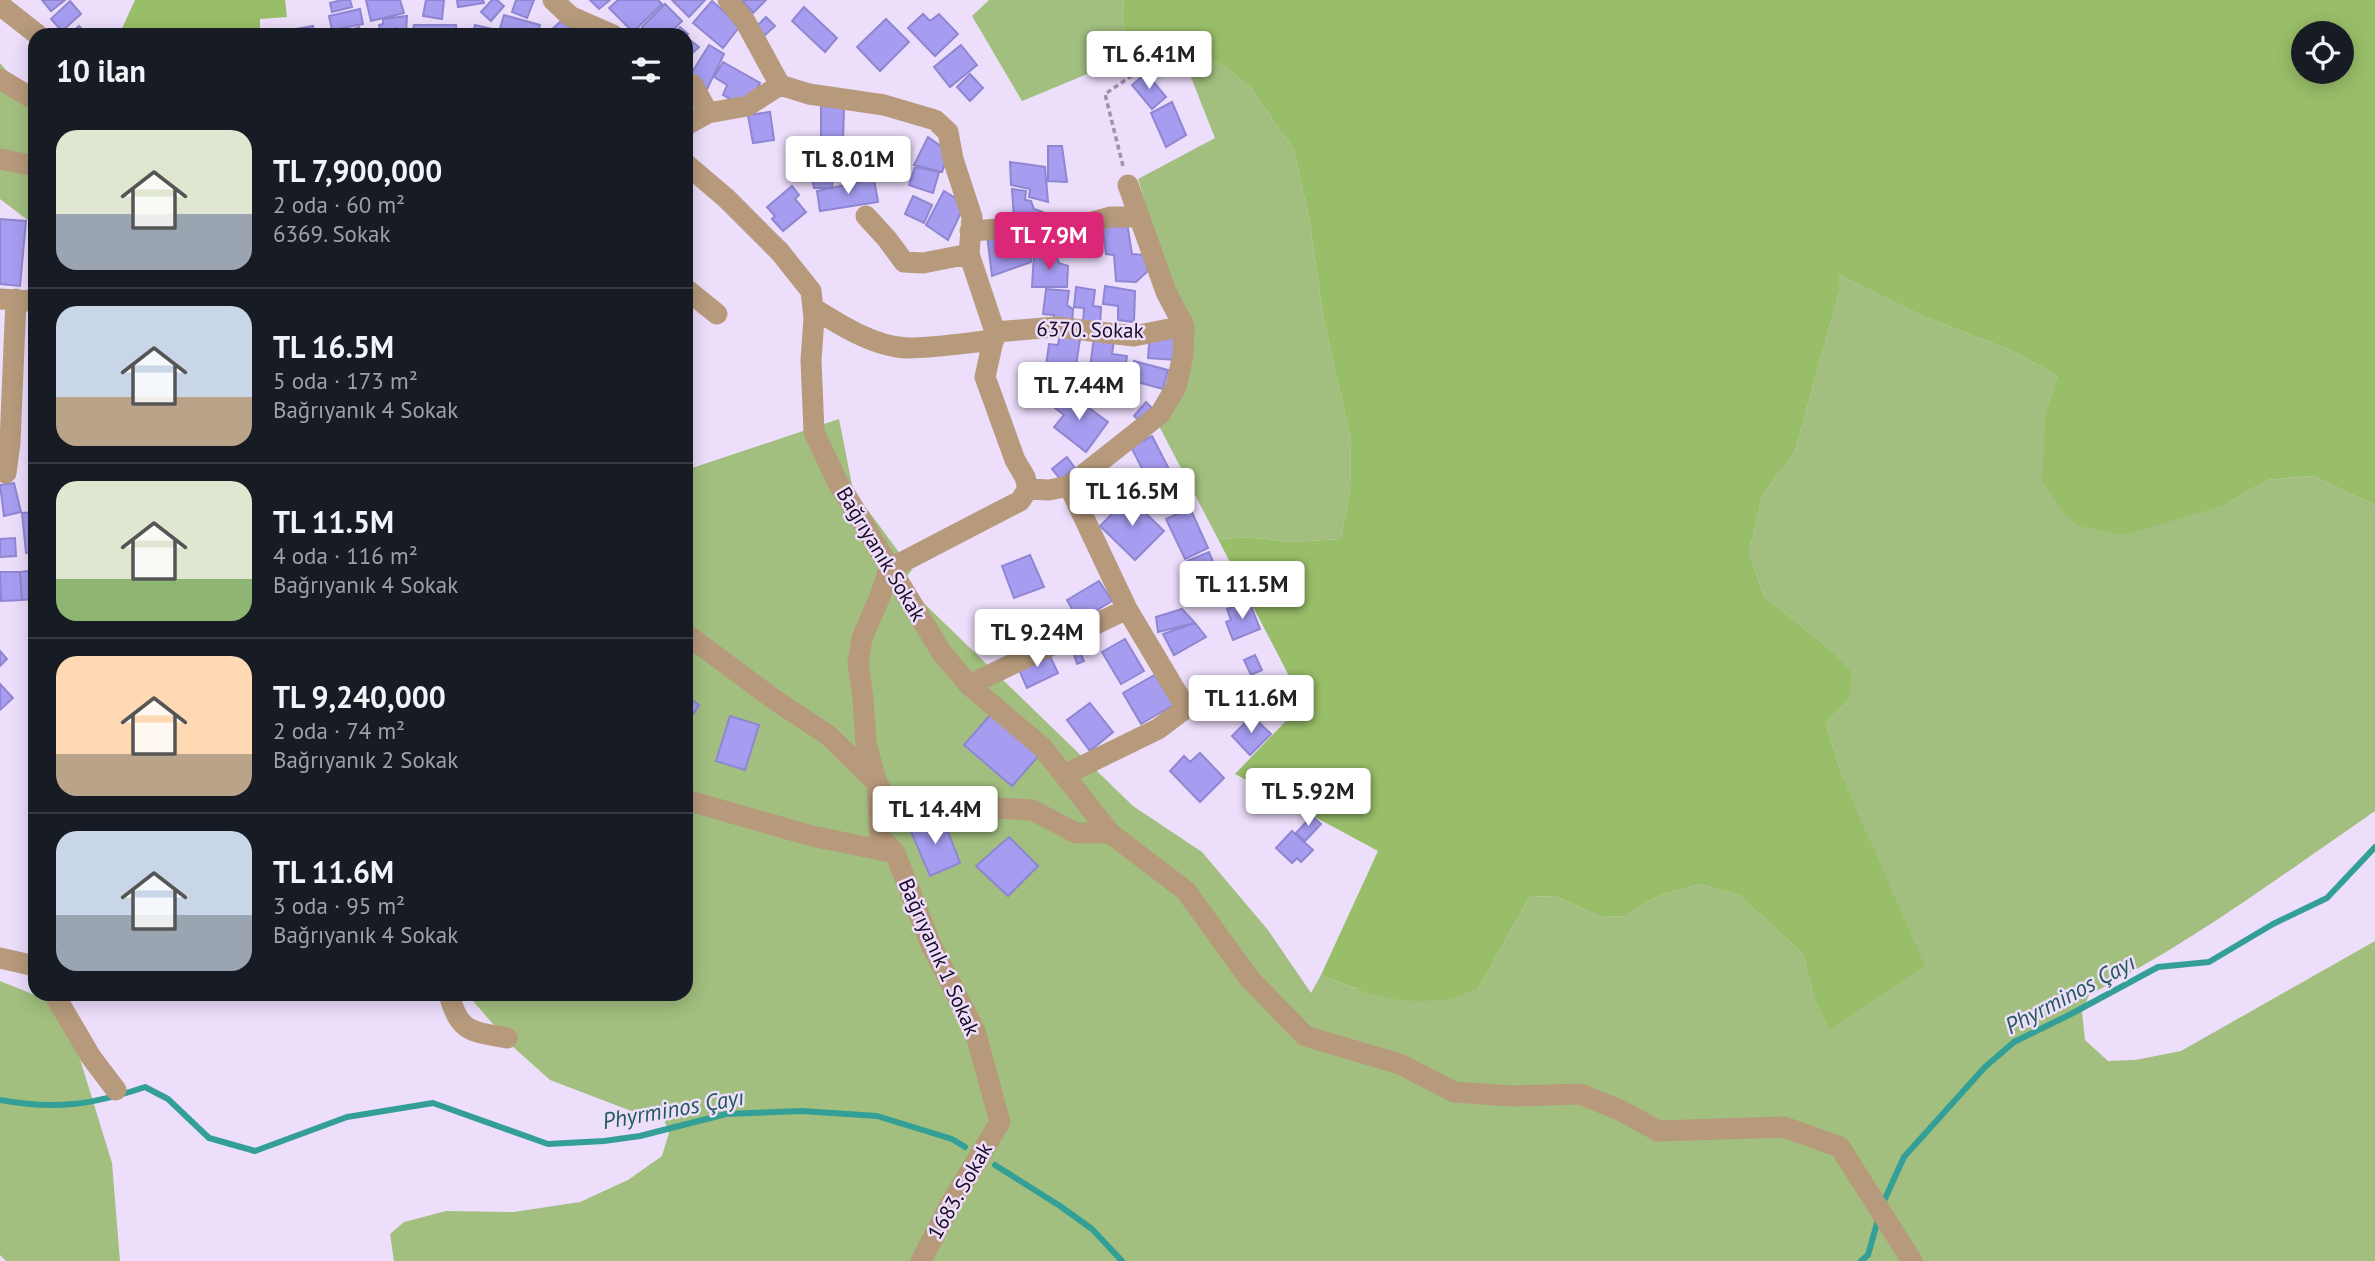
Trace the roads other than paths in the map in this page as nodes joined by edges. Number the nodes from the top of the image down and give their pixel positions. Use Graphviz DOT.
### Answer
graph roads {
  1 [pos="552,0"];
  2 [pos="728,0"];
  3 [pos="0,5"];
  4 [pos="29,28"];
  5 [pos="597,28"];
  6 [pos="0,79"];
  7 [pos="693,85"];
  8 [pos="780,85"];
  9 [pos="28,96"];
  10 [pos="708,113"];
  11 [pos="693,121"];
  12 [pos="0,159"];
  13 [pos="28,165"];
  14 [pos="693,170"];
  15 [pos="1128,186"];
  16 [pos="866,216"];
  17 [pos="1139,217"];
  18 [pos="970,231"];
  19 [pos="969,254"];
  20 [pos="693,295"];
  21 [pos="17,300"];
  22 [pos="813,308"];
  23 [pos="717,314"];
  24 [pos="1184,326"];
  25 [pos="995,336"];
  26 [pos="6,473"];
  27 [pos="1069,486"];
  28 [pos="1028,489"];
  29 [pos="889,569"];
  30 [pos="1127,609"];
  31 [pos="693,639"];
  32 [pos="969,685"];
  33 [pos="1271,707"];
  34 [pos="1186,708"];
  35 [pos="1064,775"];
  36 [pos="877,783"];
  37 [pos="693,802"];
  38 [pos="1110,833"];
  39 [pos="895,853"];
  40 [pos="0,958"];
  41 [pos="28,964"];
  42 [pos="58,1001"];
  43 [pos="451,1001"];
  44 [pos="507,1038"];
  45 [pos="116,1090"];
  46 [pos="1000,1122"];
  47 [pos="920,1261"];
  48 [pos="1912,1261"];
  1 -- 5 [label="street"];
  2 -- 8 [label="street"];
  3 -- 4 [label="street"];
  6 -- 9 [label="street"];
  7 -- 10 [label="street"];
  8 -- 10 [label="street"];
  8 -- 18 [label="street"];
  10 -- 11 [label="street"];
  12 -- 13 [label="street"];
  14 -- 22 [label="street, Bağrıyanık Sokak"];
  15 -- 17 [label="street"];
  16 -- 19 [label="street"];
  17 -- 18 [label="street"];
  17 -- 24 [label="street"];
  18 -- 19 [label="street"];
  19 -- 25 [label="street"];
  20 -- 23 [label="street"];
  21 -- 26 [label="street"];
  22 -- 25 [label="street, 6370. Sokak"];
  22 -- 29 [label="street, Bağrıyanık Sokak"];
  24 -- 25 [label="street, 6370. Sokak"];
  24 -- 27 [label="street"];
  25 -- 28 [label="street"];
  27 -- 28 [label="street"];
  27 -- 30 [label="street"];
  28 -- 29 [label="street"];
  29 -- 32 [label="street, Bağrıyanık Sokak"];
  29 -- 36 [label="street, Bağrıyanık 1 Sokak"];
  30 -- 32 [label="street"];
  30 -- 34 [label="street"];
  31 -- 36 [label="street"];
  32 -- 35 [label="street, Bağrıyanık Sokak"];
  33 -- 34 [label="street"];
  34 -- 35 [label="street"];
  35 -- 38 [label="street, Bağrıyanık Sokak"];
  36 -- 38 [label="street"];
  36 -- 39 [label="street, Bağrıyanık 1 Sokak"];
  37 -- 39 [label="street"];
  38 -- 48 [label="street, Bağrıyanık Sokak"];
  39 -- 46 [label="street, Bağrıyanık 1 Sokak"];
  40 -- 41 [label="street"];
  42 -- 45 [label="street"];
  43 -- 44 [label="street"];
  46 -- 47 [label="street, 1683. Sokak"];
}
